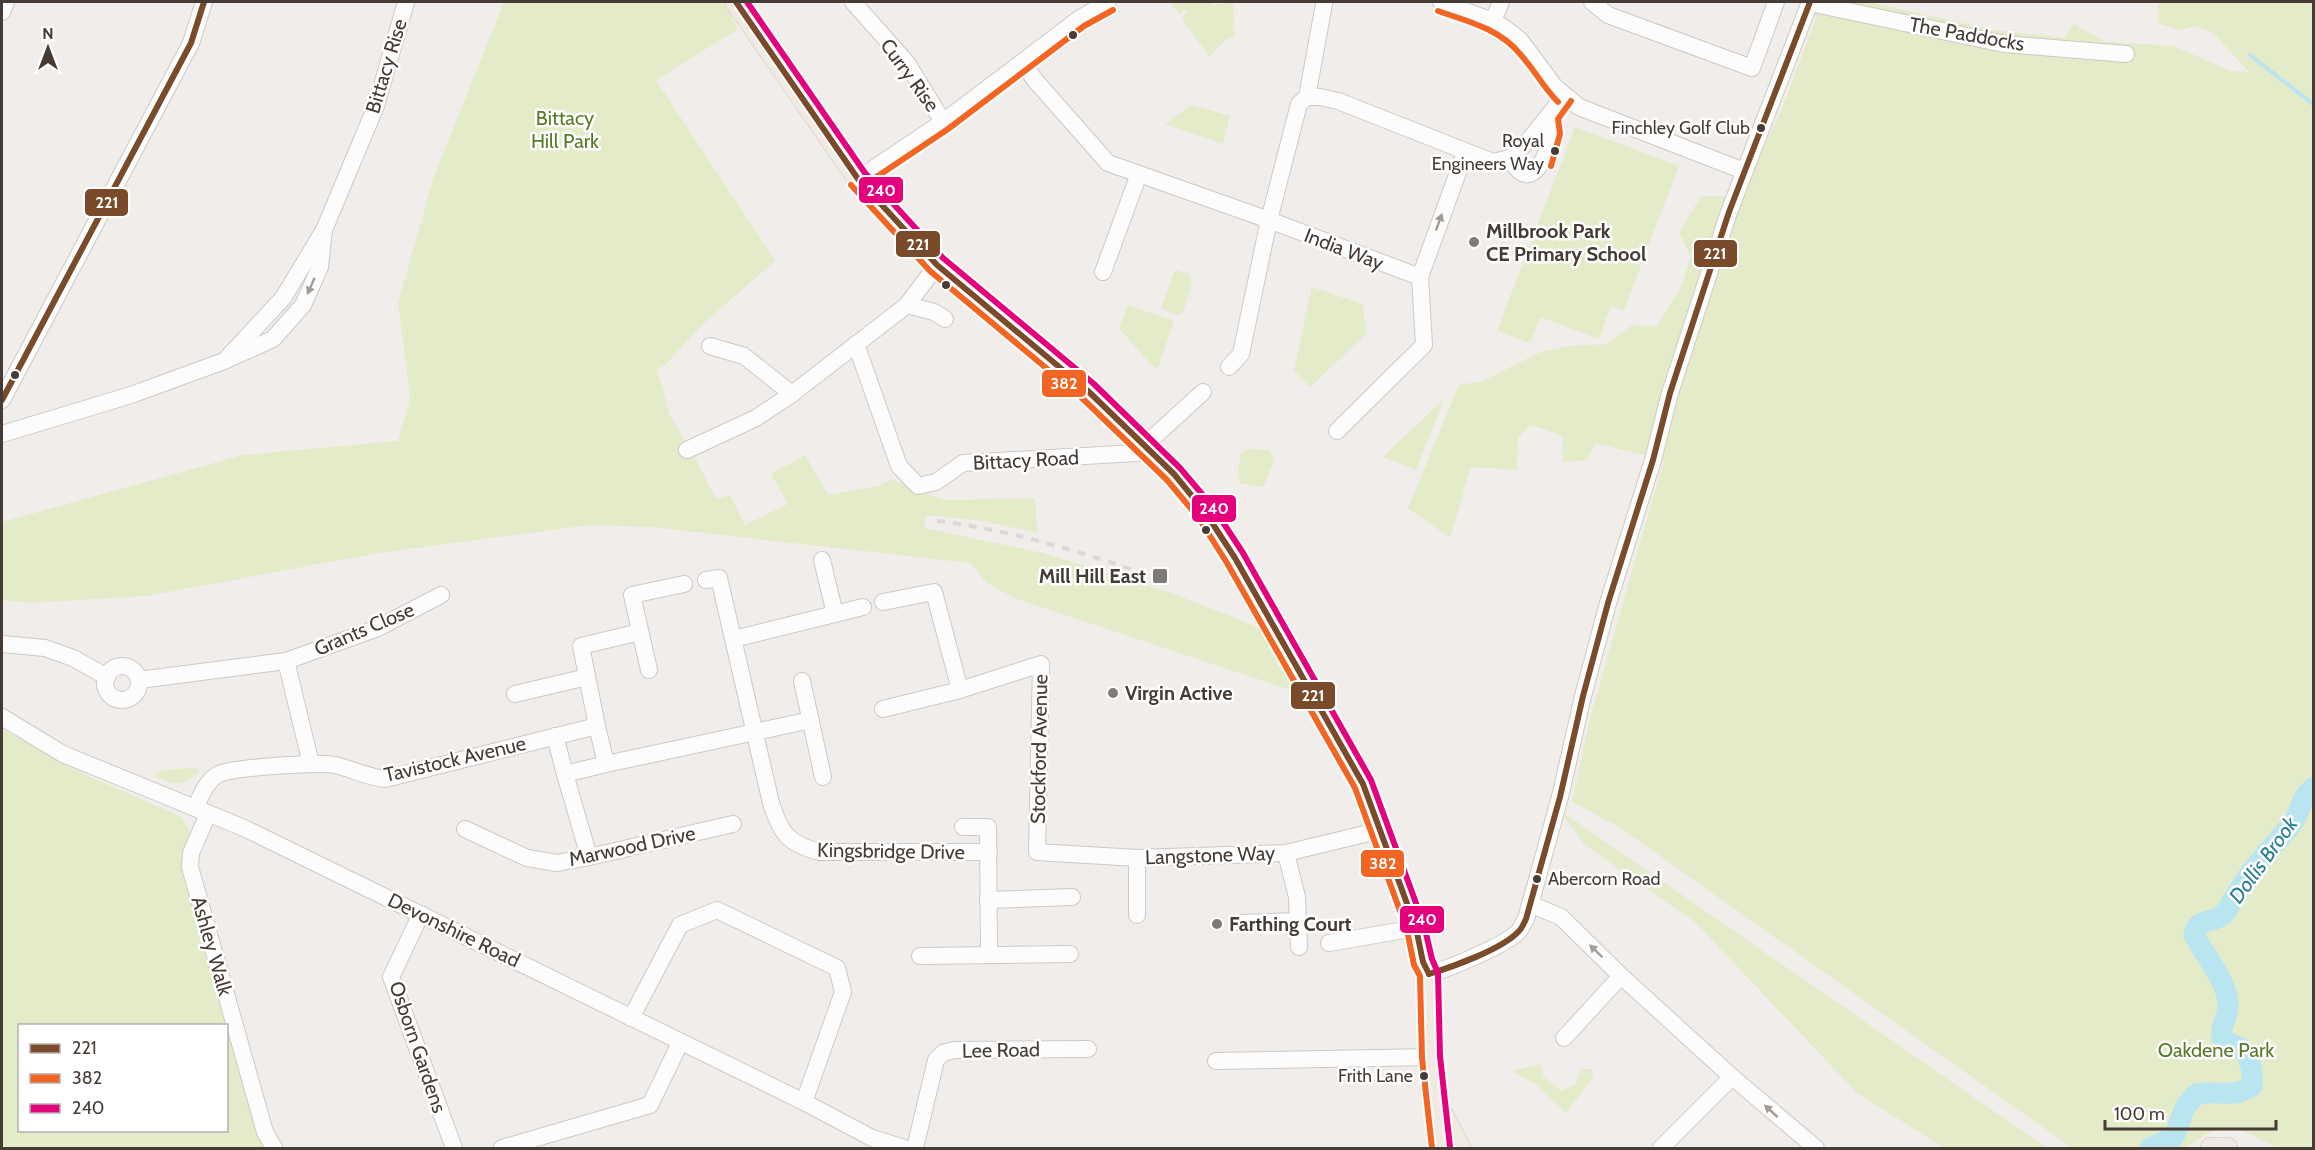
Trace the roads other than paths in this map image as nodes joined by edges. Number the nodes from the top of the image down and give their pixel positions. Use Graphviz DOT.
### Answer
graph roads {
  1 [pos="6,2"];
  2 [pos="204,2"];
  3 [pos="406,2"];
  4 [pos="736,2"];
  5 [pos="853,2"];
  6 [pos="1108,2"];
  7 [pos="1442,2"];
  8 [pos="1501,2"];
  9 [pos="1592,2"];
  10 [pos="1776,2"];
  11 [pos="1810,2"];
  12 [pos="1324,4"];
  13 [pos="2,12"];
  14 [pos="1493,21"];
  15 [pos="2126,54"];
  16 [pos="1023,62"];
  17 [pos="1564,96"];
  18 [pos="1307,97"];
  19 [pos="1548,117"];
  20 [pos="943,122"];
  21 [pos="1465,153"];
  22 [pos="1510,158"];
  23 [pos="1744,171"];
  24 [pos="1139,174"];
  25 [pos="858,179"];
  26 [pos="1269,220"];
  27 [pos="937,265"];
  28 [pos="1103,272"];
  29 [pos="1420,277"];
  30 [pos="907,304"];
  31 [pos="945,319"];
  32 [pos="856,344"];
  33 [pos="710,346"];
  34 [pos="1229,367"];
  35 [pos="1203,392"];
  36 [pos="792,394"];
  37 [pos="2,400"];
  38 [pos="1337,431"];
  39 [pos="2,434"];
  40 [pos="1149,449"];
  41 [pos="687,450"];
  42 [pos="822,560"];
  43 [pos="706,580"];
  44 [pos="684,584"];
  45 [pos="441,595"];
  46 [pos="883,602"];
  47 [pos="863,607"];
  48 [pos="835,614"];
  49 [pos="640,632"];
  50 [pos="734,639"];
  51 [pos="2,644"];
  52 [pos="286,661"];
  53 [pos="649,670"];
  54 [pos="107,676"];
  55 [pos="586,676"];
  56 [pos="139,680"];
  57 [pos="802,681"];
  58 [pos="960,690"];
  59 [pos="515,694"];
  60 [pos="883,709"];
  61 [pos="2,717"];
  62 [pos="811,720"];
  63 [pos="597,726"];
  64 [pos="755,730"];
  65 [pos="555,736"];
  66 [pos="311,764"];
  67 [pos="606,764"];
  68 [pos="565,774"];
  69 [pos="823,777"];
  70 [pos="202,810"];
  71 [pos="733,824"];
  72 [pos="963,826"];
  73 [pos="465,829"];
  74 [pos="1381,830"];
  75 [pos="989,852"];
  76 [pos="1037,852"];
  77 [pos="1286,853"];
  78 [pos="590,857"];
  79 [pos="1137,858"];
  80 [pos="1072,897"];
  81 [pos="988,900"];
  82 [pos="1530,904"];
  83 [pos="421,914"];
  84 [pos="1137,915"];
  85 [pos="1297,921"];
  86 [pos="1242,923"];
  87 [pos="1416,928"];
  88 [pos="1329,943"];
  89 [pos="1299,947"];
  90 [pos="1070,954"];
  91 [pos="989,955"];
  92 [pos="920,956"];
  93 [pos="1429,974"];
  94 [pos="1621,976"];
  95 [pos="631,1018"];
  96 [pos="1564,1038"];
  97 [pos="680,1043"];
  98 [pos="1088,1049"];
  99 [pos="1431,1057"];
  100 [pos="1216,1061"];
  101 [pos="1732,1077"];
  102 [pos="804,1102"];
  103 [pos="1436,1102"];
  104 [pos="274,1149"];
  105 [pos="454,1149"];
  106 [pos="502,1149"];
  107 [pos="904,1149"];
  108 [pos="915,1149"];
  109 [pos="1441,1149"];
  110 [pos="1460,1149"];
  111 [pos="1661,1149"];
  112 [pos="1816,1149"];
  113 [pos="2211,1149"];
  114 [pos="2227,1149"];
  1 -- 13 [label="street"];
  2 -- 37 [label="street"];
  3 -- 39 [label="street, Bittacy Rise"];
  4 -- 25 [label="main road"];
  5 -- 20 [label="street, Curry Rise"];
  6 -- 16 [label="street"];
  7 -- 14 [label="street"];
  8 -- 14 [label="street"];
  9 -- 10 [label="street"];
  11 -- 15 [label="street, The Paddocks"];
  11 -- 23 [label="street"];
  12 -- 18 [label="street"];
  14 -- 17 [label="street"];
  16 -- 20 [label="street"];
  16 -- 24 [label="street, India Way"];
  17 -- 19 [label="street"];
  17 -- 23 [label="street"];
  18 -- 21 [label="street"];
  18 -- 26 [label="street"];
  19 -- 22 [label="street"];
  19 -- 22 [label="street"];
  20 -- 25 [label="street"];
  21 -- 22 [label="street"];
  29 -- 21 [label="street, one-way"];
  23 -- 82 [label="street"];
  24 -- 26 [label="street, India Way"];
  24 -- 28 [label="street"];
  25 -- 27 [label="main road"];
  26 -- 29 [label="street, India Way"];
  26 -- 34 [label="street"];
  27 -- 30 [label="street"];
  27 -- 40 [label="main road"];
  29 -- 38 [label="street"];
  30 -- 31 [label="street"];
  30 -- 32 [label="street"];
  32 -- 36 [label="street"];
  32 -- 40 [label="street, Bittacy Road"];
  33 -- 36 [label="street"];
  35 -- 40 [label="street"];
  36 -- 41 [label="street"];
  40 -- 74 [label="main road"];
  42 -- 48 [label="street"];
  43 -- 50 [label="street, Kingsbridge Drive"];
  44 -- 49 [label="street"];
  45 -- 52 [label="street, Grants Close"];
  46 -- 58 [label="street"];
  47 -- 48 [label="street"];
  48 -- 50 [label="street"];
  49 -- 53 [label="street"];
  49 -- 55 [label="street"];
  50 -- 64 [label="street, Kingsbridge Drive"];
  51 -- 54 [label="street"];
  52 -- 56 [label="street, Grants Close"];
  52 -- 66 [label="street"];
  54 -- 56 [label="street"];
  54 -- 56 [label="street"];
  55 -- 59 [label="street"];
  55 -- 63 [label="street"];
  57 -- 62 [label="street"];
  58 -- 60 [label="street, Stockford Avenue"];
  58 -- 76 [label="street, Stockford Avenue"];
  61 -- 70 [label="street, Devonshire Road"];
  62 -- 64 [label="street"];
  62 -- 69 [label="street"];
  63 -- 65 [label="street, Tavistock Avenue"];
  63 -- 67 [label="street"];
  64 -- 67 [label="street"];
  64 -- 75 [label="street, Kingsbridge Drive"];
  65 -- 66 [label="street, Tavistock Avenue"];
  65 -- 68 [label="street"];
  66 -- 70 [label="street, Tavistock Avenue"];
  67 -- 68 [label="street"];
  68 -- 78 [label="street"];
  70 -- 83 [label="street, Devonshire Road"];
  70 -- 104 [label="street, Ashley Walk"];
  71 -- 78 [label="street, Marwood Drive"];
  72 -- 75 [label="street"];
  73 -- 78 [label="street, Marwood Drive"];
  74 -- 77 [label="street, Langstone Way"];
  74 -- 87 [label="main road"];
  75 -- 81 [label="street"];
  76 -- 79 [label="street, Langstone Way"];
  77 -- 79 [label="street, Langstone Way"];
  77 -- 85 [label="street"];
  79 -- 84 [label="street"];
  80 -- 81 [label="street"];
  81 -- 91 [label="street"];
  82 -- 93 [label="street"];
  94 -- 82 [label="street, one-way"];
  83 -- 95 [label="street, Devonshire Road"];
  83 -- 105 [label="street, Osborn Gardens"];
  85 -- 86 [label="street"];
  85 -- 89 [label="street"];
  87 -- 88 [label="street"];
  87 -- 93 [label="main road"];
  90 -- 91 [label="street"];
  91 -- 92 [label="street"];
  93 -- 99 [label="main road"];
  94 -- 96 [label="street"];
  94 -- 101 [label="street"];
  95 -- 97 [label="street, Devonshire Road"];
  95 -- 102 [label="street"];
  97 -- 102 [label="street, Devonshire Road"];
  97 -- 106 [label="street"];
  98 -- 108 [label="street, Lee Road"];
  99 -- 100 [label="street"];
  99 -- 103 [label="main road"];
  101 -- 111 [label="street"];
  112 -- 101 [label="street, one-way"];
  102 -- 107 [label="street, Devonshire Road"];
  103 -- 109 [label="main road"];
  103 -- 110 [label="main road"];
  113 -- 114 [label="main road"];
}
